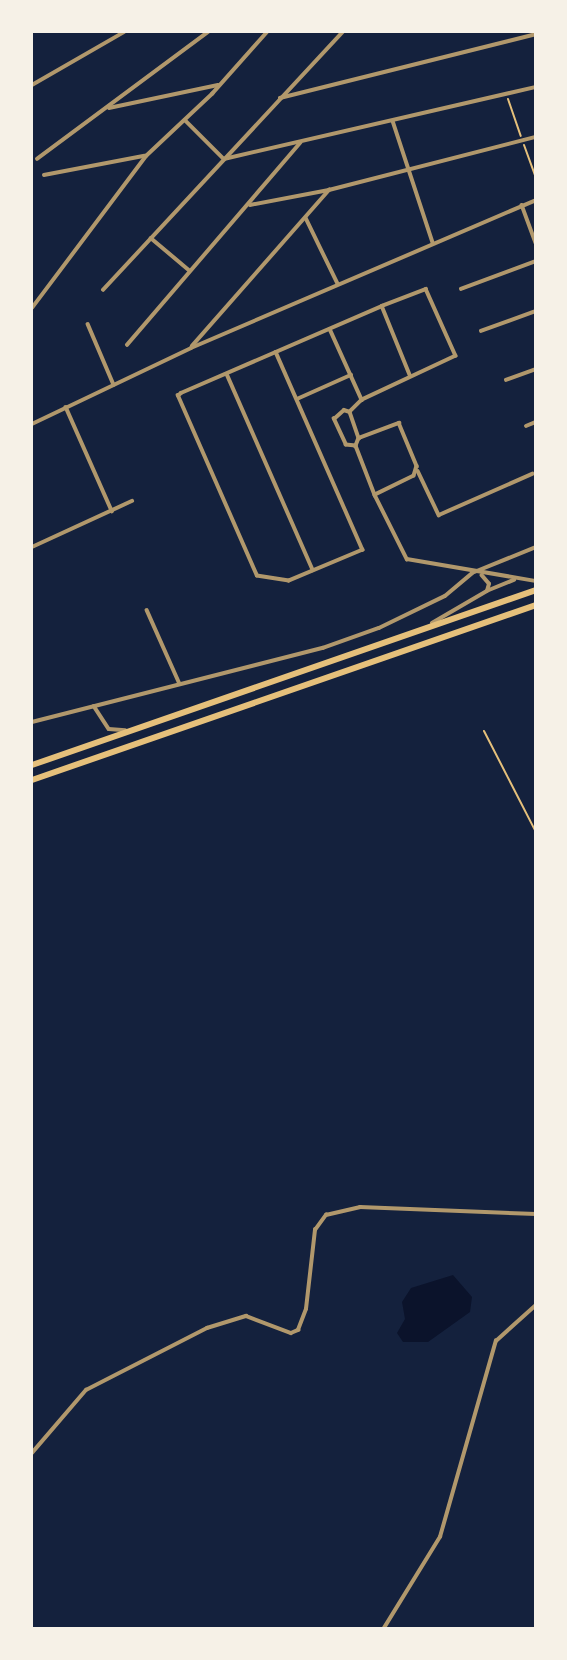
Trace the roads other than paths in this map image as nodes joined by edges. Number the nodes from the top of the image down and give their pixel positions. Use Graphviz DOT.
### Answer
graph roads {
  1 [pos="114,32"];
  2 [pos="124,32"];
  3 [pos="208,32"];
  4 [pos="267,32"];
  5 [pos="343,32"];
  6 [pos="536,34"];
  7 [pos="116,38"];
  8 [pos="32,85"];
  9 [pos="218,85"];
  10 [pos="536,87"];
  11 [pos="276,99"];
  12 [pos="107,108"];
  13 [pos="185,120"];
  14 [pos="393,121"];
  15 [pos="536,137"];
  16 [pos="300,143"];
  17 [pos="146,156"];
  18 [pos="37,159"];
  19 [pos="225,159"];
  20 [pos="407,171"];
  21 [pos="44,175"];
  22 [pos="330,190"];
  23 [pos="536,200"];
  24 [pos="250,205"];
  25 [pos="522,205"];
  26 [pos="306,218"];
  27 [pos="151,238"];
  28 [pos="433,243"];
  29 [pos="536,243"];
  30 [pos="536,261"];
  31 [pos="189,270"];
  32 [pos="338,284"];
  33 [pos="461,289"];
  34 [pos="103,290"];
  35 [pos="382,306"];
  36 [pos="32,308"];
  37 [pos="536,311"];
  38 [pos="88,324"];
  39 [pos="330,329"];
  40 [pos="481,331"];
  41 [pos="127,345"];
  42 [pos="191,348"];
  43 [pos="276,352"];
  44 [pos="536,369"];
  45 [pos="227,374"];
  46 [pos="351,375"];
  47 [pos="410,375"];
  48 [pos="506,380"];
  49 [pos="114,385"];
  50 [pos="297,399"];
  51 [pos="362,400"];
  52 [pos="66,407"];
  53 [pos="350,412"];
  54 [pos="536,422"];
  55 [pos="32,424"];
  56 [pos="526,426"];
  57 [pos="359,438"];
  58 [pos="356,446"];
  59 [pos="418,471"];
  60 [pos="532,474"];
  61 [pos="374,495"];
  62 [pos="132,502"];
  63 [pos="112,511"];
  64 [pos="32,547"];
  65 [pos="536,547"];
  66 [pos="313,570"];
  67 [pos="472,573"];
  68 [pos="480,575"];
  69 [pos="516,579"];
  70 [pos="536,581"];
  71 [pos="489,590"];
  72 [pos="536,590"];
  73 [pos="536,605"];
  74 [pos="146,610"];
  75 [pos="424,629"];
  76 [pos="179,682"];
  77 [pos="94,705"];
  78 [pos="184,710"];
  79 [pos="32,722"];
  80 [pos="189,725"];
  81 [pos="128,730"];
  82 [pos="32,765"];
  83 [pos="32,779"];
  84 [pos="536,1214"];
  85 [pos="536,1305"];
  86 [pos="32,1453"];
  87 [pos="384,1629"];
  1 -- 7 [label="street"];
  2 -- 7 [label="street"];
  3 -- 12 [label="street"];
  4 -- 9 [label="street"];
  5 -- 11 [label="street"];
  6 -- 11 [label="street"];
  7 -- 8 [label="street"];
  9 -- 12 [label="street"];
  9 -- 13 [label="street"];
  10 -- 14 [label="street"];
  11 -- 19 [label="street"];
  12 -- 18 [label="street"];
  13 -- 17 [label="street"];
  13 -- 19 [label="street"];
  14 -- 16 [label="street"];
  14 -- 20 [label="street"];
  15 -- 20 [label="street"];
  16 -- 19 [label="street"];
  16 -- 24 [label="street"];
  17 -- 21 [label="street"];
  17 -- 36 [label="street"];
  19 -- 27 [label="street"];
  20 -- 22 [label="street"];
  20 -- 28 [label="street"];
  22 -- 24 [label="street"];
  22 -- 26 [label="street"];
  23 -- 25 [label="street"];
  24 -- 31 [label="street"];
  25 -- 28 [label="street"];
  25 -- 29 [label="street"];
  26 -- 32 [label="street"];
  26 -- 42 [label="street"];
  27 -- 31 [label="street"];
  27 -- 34 [label="street"];
  28 -- 32 [label="street"];
  30 -- 33 [label="street"];
  31 -- 41 [label="street"];
  32 -- 42 [label="street"];
  35 -- 39 [label="street"];
  35 -- 47 [label="street"];
  35 -- 47 [label="street"];
  37 -- 40 [label="street"];
  38 -- 49 [label="street"];
  39 -- 43 [label="street"];
  39 -- 46 [label="street"];
  42 -- 49 [label="street"];
  43 -- 45 [label="street"];
  43 -- 50 [label="street"];
  44 -- 48 [label="street"];
  45 -- 66 [label="street"];
  45 -- 66 [label="street"];
  46 -- 50 [label="street"];
  46 -- 51 [label="street"];
  47 -- 51 [label="street"];
  49 -- 52 [label="street"];
  50 -- 66 [label="street"];
  51 -- 53 [label="street"];
  52 -- 55 [label="street"];
  52 -- 63 [label="street"];
  53 -- 57 [label="street"];
  53 -- 58 [label="street"];
  54 -- 56 [label="street"];
  57 -- 58 [label="street"];
  57 -- 59 [label="street"];
  58 -- 61 [label="street"];
  59 -- 60 [label="street"];
  59 -- 61 [label="street"];
  61 -- 67 [label="street"];
  62 -- 63 [label="street"];
  63 -- 64 [label="street"];
  65 -- 67 [label="street"];
  67 -- 68 [label="street"];
  67 -- 76 [label="street"];
  68 -- 69 [label="street"];
  68 -- 71 [label="street"];
  69 -- 70 [label="street"];
  69 -- 71 [label="street"];
  71 -- 75 [label="street"];
  72 -- 75 [label="highway"];
  73 -- 80 [label="highway"];
  74 -- 76 [label="street"];
  75 -- 78 [label="highway"];
  76 -- 77 [label="street"];
  77 -- 79 [label="street"];
  77 -- 81 [label="street"];
  78 -- 80 [label="highway"];
  78 -- 81 [label="highway"];
  80 -- 83 [label="highway"];
  81 -- 82 [label="highway"];
  84 -- 86 [label="street"];
  85 -- 87 [label="street"];
}
